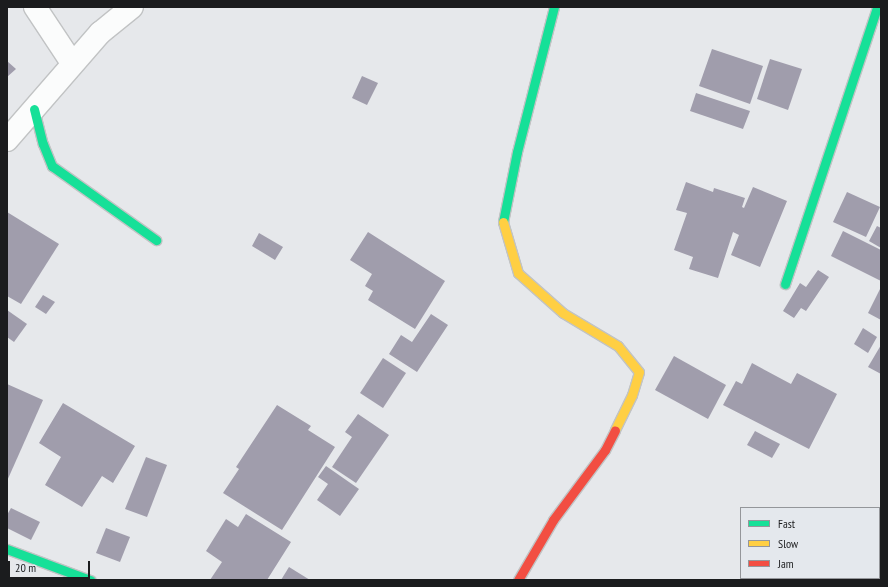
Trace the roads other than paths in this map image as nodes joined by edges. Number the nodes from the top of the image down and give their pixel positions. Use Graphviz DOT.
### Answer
graph roads {
  1 [pos="35,7"];
  2 [pos="132,7"];
  3 [pos="554,7"];
  4 [pos="877,7"];
  5 [pos="72,63"];
  6 [pos="34,109"];
  7 [pos="7,140"];
  8 [pos="156,240"];
  9 [pos="785,284"];
  10 [pos="7,549"];
  11 [pos="90,580"];
  12 [pos="518,580"];
  1 -- 5 [label="street"];
  2 -- 5 [label="street"];
  3 -- 12 [label="street"];
  4 -- 9 [label="street"];
  5 -- 6 [label="street"];
  6 -- 7 [label="street"];
  6 -- 8 [label="street"];
  10 -- 11 [label="street"];
}
